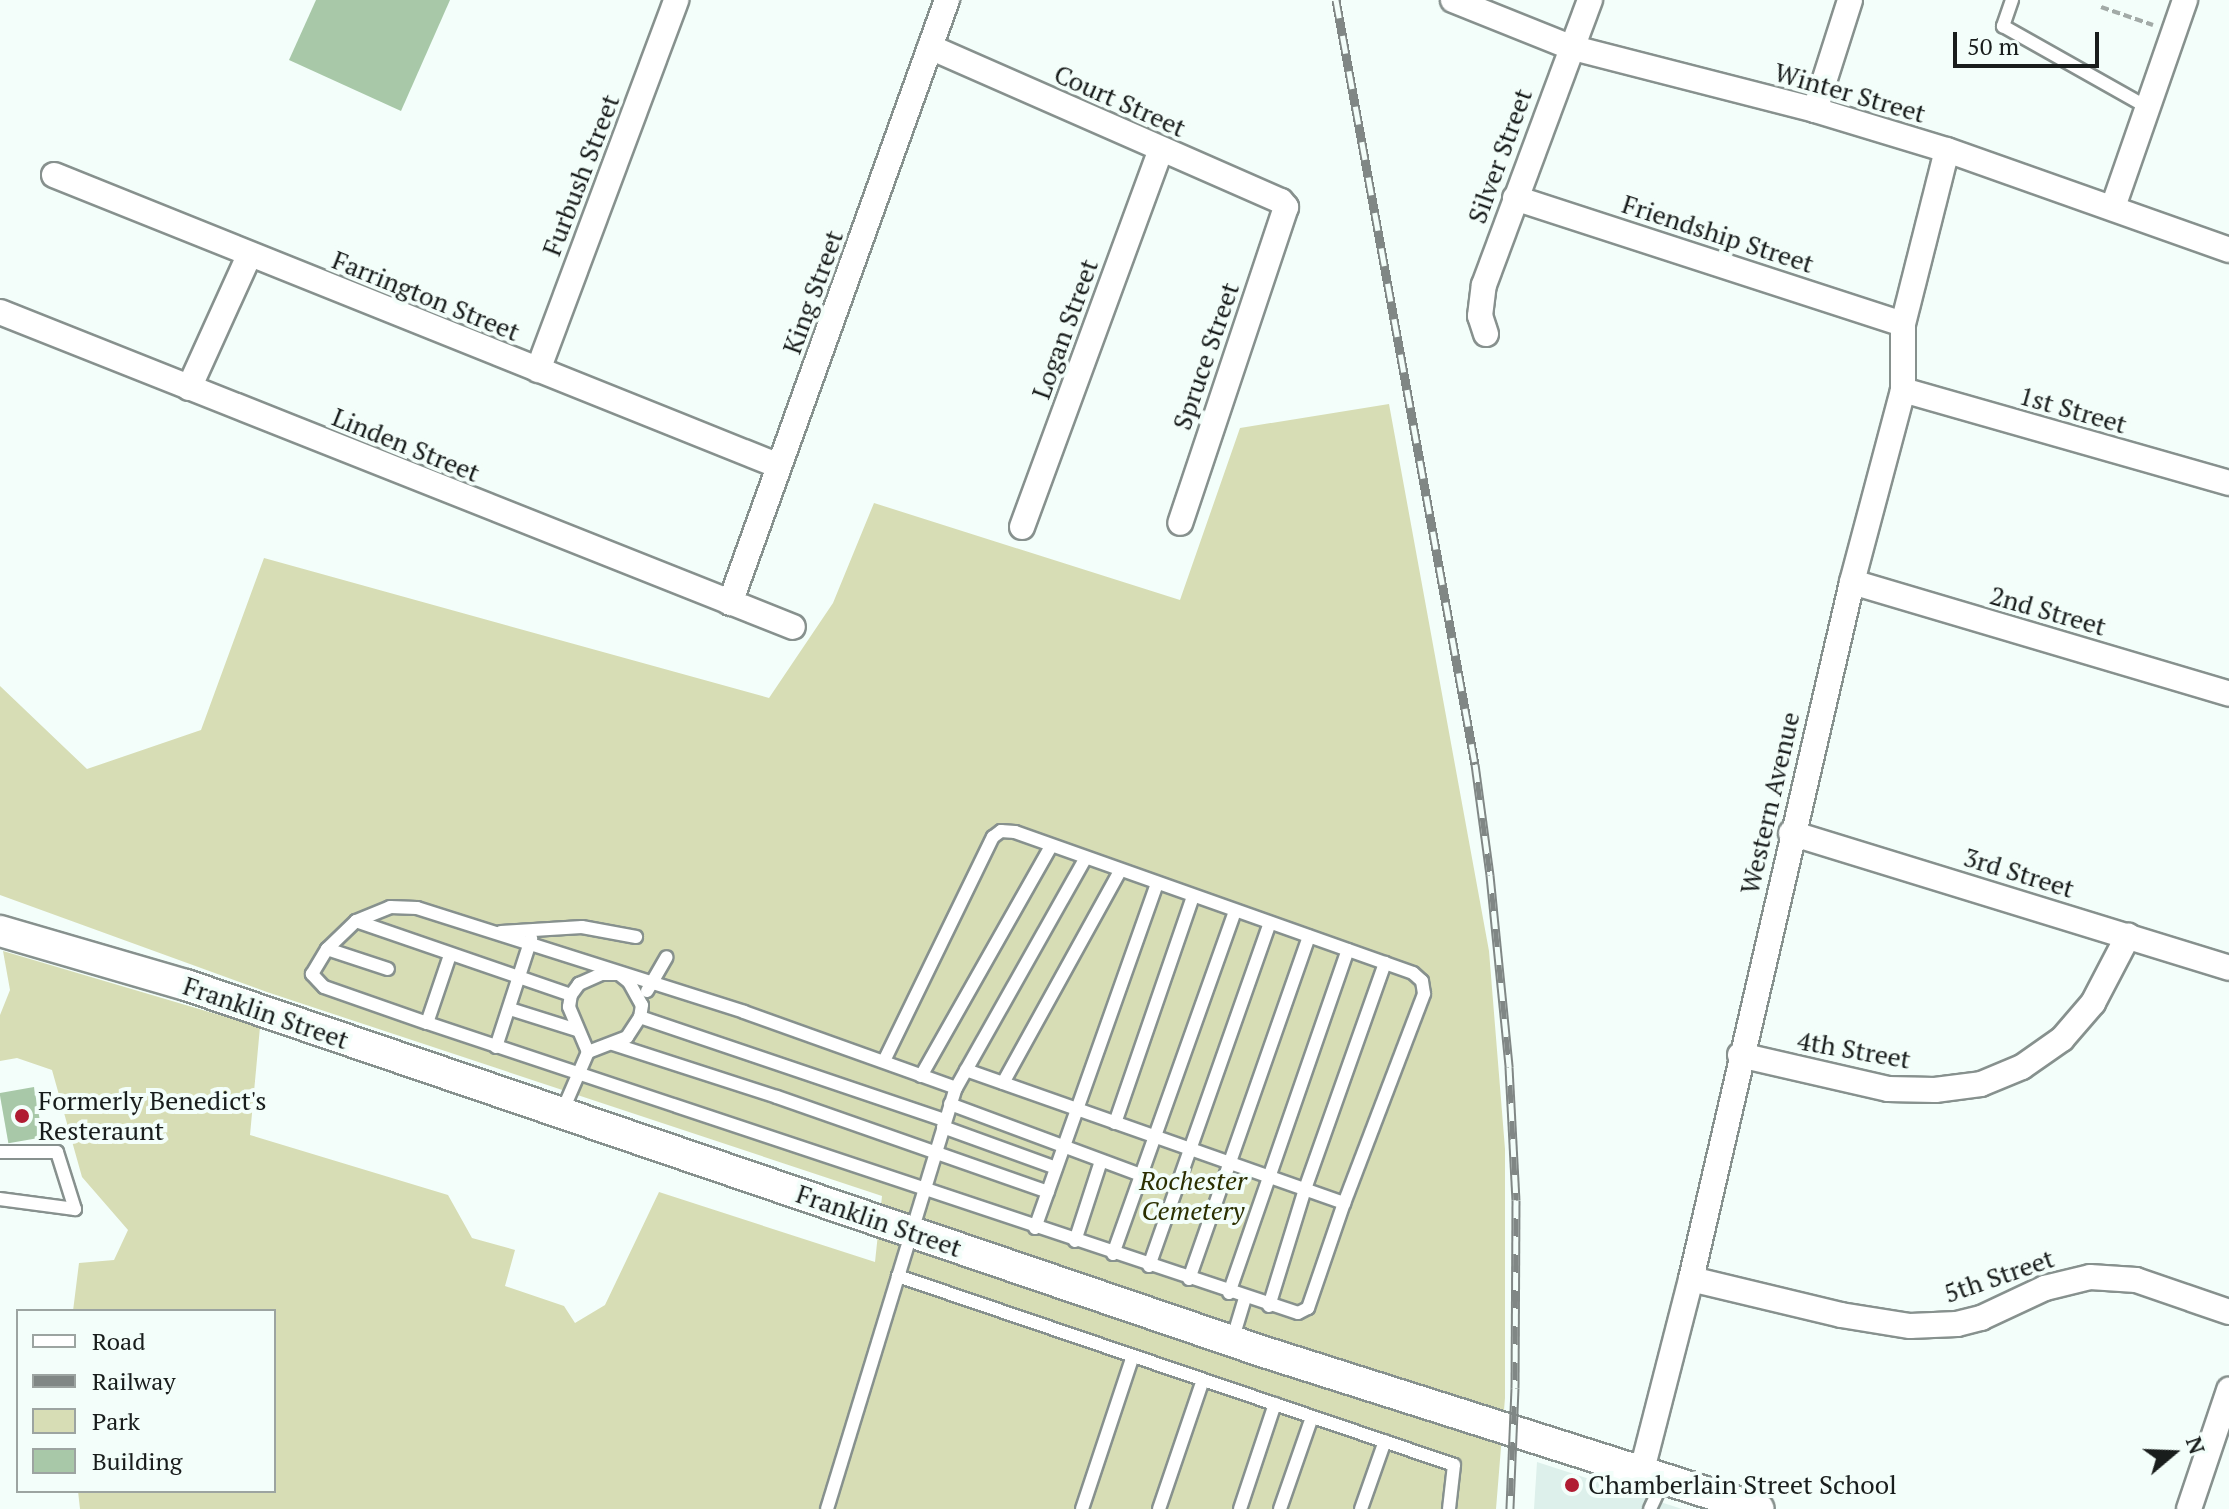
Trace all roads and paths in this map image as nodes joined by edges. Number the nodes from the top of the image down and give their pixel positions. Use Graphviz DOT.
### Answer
graph roads {
  1 [pos="676,0"];
  2 [pos="947,0"];
  3 [pos="1453,0"];
  4 [pos="1590,0"];
  5 [pos="1850,0"];
  6 [pos="2012,0"];
  7 [pos="2185,0"];
  8 [pos="2101,7"];
  9 [pos="2159,27"];
  10 [pos="930,47"];
  11 [pos="1570,47"];
  12 [pos="2147,107"];
  13 [pos="1815,110"];
  14 [pos="1161,150"];
  15 [pos="1947,150"];
  16 [pos="54,175"];
  17 [pos="1515,198"];
  18 [pos="1286,207"];
  19 [pos="2113,207"];
  20 [pos="2229,250"];
  21 [pos="249,256"];
  22 [pos="0,312"];
  23 [pos="1903,324"];
  24 [pos="1486,334"];
  25 [pos="538,370"];
  26 [pos="189,388"];
  27 [pos="1903,390"];
  28 [pos="779,466"];
  29 [pos="2229,483"];
  30 [pos="1180,523"];
  31 [pos="1022,527"];
  32 [pos="1852,582"];
  33 [pos="730,603"];
  34 [pos="793,627"];
  35 [pos="2229,694"];
  36 [pos="1791,833"];
  37 [pos="1051,846"];
  38 [pos="1085,859"];
  39 [pos="1120,871"];
  40 [pos="1157,884"];
  41 [pos="1193,897"];
  42 [pos="1235,911"];
  43 [pos="356,921"];
  44 [pos="1270,923"];
  45 [pos="534,929"];
  46 [pos="0,931"];
  47 [pos="498,932"];
  48 [pos="1309,936"];
  49 [pos="2128,936"];
  50 [pos="636,937"];
  51 [pos="530,944"];
  52 [pos="327,949"];
  53 [pos="1348,950"];
  54 [pos="450,955"];
  55 [pos="667,957"];
  56 [pos="1385,963"];
  57 [pos="2229,968"];
  58 [pos="388,969"];
  59 [pos="619,974"];
  60 [pos="521,979"];
  61 [pos="649,984"];
  62 [pos="571,995"];
  63 [pos="510,1009"];
  64 [pos="641,1011"];
  65 [pos="427,1023"];
  66 [pos="577,1030"];
  67 [pos="613,1044"];
  68 [pos="496,1047"];
  69 [pos="588,1052"];
  70 [pos="1740,1055"];
  71 [pos="884,1061"];
  72 [pos="966,1070"];
  73 [pos="577,1074"];
  74 [pos="921,1076"];
  75 [pos="1003,1083"];
  76 [pos="956,1088"];
  77 [pos="950,1104"];
  78 [pos="1077,1109"];
  79 [pos="562,1112"];
  80 [pos="1115,1123"];
  81 [pos="944,1124"];
  82 [pos="1154,1136"];
  83 [pos="1063,1148"];
  84 [pos="1190,1149"];
  85 [pos="0,1152"];
  86 [pos="935,1152"];
  87 [pos="1101,1161"];
  88 [pos="1230,1163"];
  89 [pos="1056,1168"];
  90 [pos="1141,1175"];
  91 [pos="1270,1177"];
  92 [pos="1305,1189"];
  93 [pos="922,1190"];
  94 [pos="1048,1192"];
  95 [pos="0,1199"];
  96 [pos="1344,1203"];
  97 [pos="1035,1228"];
  98 [pos="911,1232"];
  99 [pos="1075,1241"];
  100 [pos="1113,1254"];
  101 [pos="1149,1266"];
  102 [pos="898,1276"];
  103 [pos="1189,1279"];
  104 [pos="1691,1279"];
  105 [pos="1229,1293"];
  106 [pos="1245,1298"];
  107 [pos="1269,1306"];
  108 [pos="2229,1312"];
  109 [pos="1232,1341"];
  110 [pos="1133,1356"];
  111 [pos="1203,1380"];
  112 [pos="2229,1390"];
  113 [pos="1275,1404"];
  114 [pos="1312,1417"];
  115 [pos="1385,1441"];
  116 [pos="1653,1474"];
  117 [pos="827,1509"];
  118 [pos="1082,1509"];
  119 [pos="1159,1509"];
  120 [pos="1240,1509"];
  121 [pos="1280,1509"];
  122 [pos="1361,1509"];
  123 [pos="1449,1509"];
  124 [pos="1650,1509"];
  125 [pos="1759,1509"];
  126 [pos="2189,1509"];
  1 -- 25 [label="street, Furbush Street"];
  2 -- 10 [label="street, King Street"];
  3 -- 11 [label="street, Winter Street"];
  4 -- 11 [label="street, Silver Street"];
  5 -- 13 [label="street"];
  6 -- 12 [label="lane"];
  7 -- 12 [label="street"];
  8 -- 9 [label="path"];
  10 -- 14 [label="street, Court Street"];
  10 -- 28 [label="street, King Street"];
  11 -- 13 [label="street, Winter Street"];
  11 -- 17 [label="street, Silver Street"];
  12 -- 19 [label="street"];
  13 -- 15 [label="street, Winter Street"];
  14 -- 18 [label="street, Court Street"];
  14 -- 31 [label="street, Logan Street"];
  15 -- 19 [label="street, Winter Street"];
  15 -- 23 [label="street, Western Avenue"];
  16 -- 21 [label="street, Farrington Street"];
  17 -- 23 [label="street, Friendship Street"];
  17 -- 24 [label="street, Silver Street"];
  18 -- 30 [label="street, Spruce Street"];
  19 -- 20 [label="street, Winter Street"];
  21 -- 25 [label="street, Farrington Street"];
  21 -- 26 [label="street"];
  22 -- 26 [label="street, Linden Street"];
  23 -- 27 [label="street, Western Avenue"];
  25 -- 28 [label="street, Farrington Street"];
  26 -- 33 [label="street, Linden Street"];
  27 -- 29 [label="street, 1st Street"];
  27 -- 32 [label="street, Western Avenue"];
  28 -- 33 [label="street, King Street"];
  32 -- 35 [label="street, 2nd Street"];
  32 -- 36 [label="street, Western Avenue"];
  33 -- 34 [label="street, Linden Street"];
  36 -- 49 [label="street, 3rd Street"];
  36 -- 70 [label="street, Western Avenue"];
  37 -- 38 [label="lane"];
  37 -- 71 [label="lane"];
  37 -- 74 [label="lane"];
  38 -- 39 [label="lane"];
  38 -- 72 [label="lane"];
  39 -- 40 [label="lane"];
  39 -- 75 [label="lane"];
  40 -- 41 [label="lane"];
  40 -- 78 [label="lane"];
  41 -- 42 [label="lane"];
  41 -- 80 [label="lane"];
  42 -- 44 [label="lane"];
  42 -- 82 [label="lane"];
  43 -- 47 [label="lane"];
  43 -- 52 [label="lane"];
  43 -- 54 [label="lane"];
  44 -- 48 [label="lane"];
  44 -- 84 [label="lane"];
  45 -- 47 [label="lane"];
  45 -- 50 [label="lane"];
  45 -- 51 [label="lane"];
  46 -- 79 [label="street, Franklin Street"];
  47 -- 51 [label="lane"];
  48 -- 53 [label="lane"];
  48 -- 88 [label="lane"];
  49 -- 57 [label="street, 3rd Street"];
  49 -- 70 [label="street, 4th Street"];
  51 -- 59 [label="lane"];
  51 -- 60 [label="lane"];
  52 -- 58 [label="lane"];
  52 -- 65 [label="lane"];
  53 -- 56 [label="lane"];
  53 -- 91 [label="lane"];
  54 -- 60 [label="lane"];
  54 -- 65 [label="lane"];
  55 -- 61 [label="lane"];
  56 -- 92 [label="lane"];
  56 -- 96 [label="lane"];
  59 -- 61 [label="lane"];
  59 -- 62 [label="lane"];
  59 -- 64 [label="lane"];
  60 -- 62 [label="lane"];
  60 -- 63 [label="lane"];
  61 -- 64 [label="lane"];
  61 -- 71 [label="lane"];
  62 -- 66 [label="lane"];
  63 -- 66 [label="lane"];
  63 -- 68 [label="lane"];
  64 -- 67 [label="lane"];
  64 -- 81 [label="lane"];
  65 -- 68 [label="lane"];
  66 -- 69 [label="lane"];
  67 -- 69 [label="lane"];
  67 -- 86 [label="lane"];
  68 -- 73 [label="lane"];
  69 -- 73 [label="lane"];
  70 -- 104 [label="street, Western Avenue"];
  71 -- 74 [label="lane"];
  72 -- 75 [label="lane"];
  72 -- 76 [label="lane"];
  73 -- 79 [label="lane"];
  73 -- 93 [label="lane"];
  74 -- 76 [label="lane"];
  75 -- 78 [label="lane"];
  76 -- 77 [label="lane"];
  77 -- 81 [label="lane"];
  77 -- 83 [label="lane"];
  78 -- 80 [label="lane"];
  78 -- 83 [label="lane"];
  79 -- 98 [label="street, Franklin Street"];
  80 -- 82 [label="lane"];
  81 -- 86 [label="lane"];
  81 -- 89 [label="lane"];
  82 -- 84 [label="lane"];
  82 -- 90 [label="lane"];
  83 -- 87 [label="lane"];
  83 -- 89 [label="lane"];
  84 -- 88 [label="lane"];
  84 -- 101 [label="lane"];
  85 -- 95 [label="lane"];
  86 -- 93 [label="lane"];
  86 -- 94 [label="lane"];
  87 -- 90 [label="lane"];
  87 -- 99 [label="lane"];
  88 -- 91 [label="lane"];
  88 -- 103 [label="lane"];
  89 -- 94 [label="lane"];
  90 -- 100 [label="lane"];
  91 -- 92 [label="lane"];
  91 -- 105 [label="lane"];
  92 -- 96 [label="lane"];
  92 -- 107 [label="lane"];
  93 -- 97 [label="lane"];
  93 -- 98 [label="lane"];
  94 -- 97 [label="lane"];
  96 -- 107 [label="lane"];
  97 -- 99 [label="lane"];
  98 -- 102 [label="lane"];
  98 -- 109 [label="street, Franklin Street"];
  99 -- 100 [label="lane"];
  100 -- 101 [label="lane"];
  101 -- 103 [label="lane"];
  102 -- 110 [label="lane"];
  102 -- 117 [label="lane"];
  103 -- 105 [label="lane"];
  104 -- 108 [label="street, 5th Street"];
  104 -- 116 [label="street, Western Avenue"];
  105 -- 106 [label="lane"];
  106 -- 107 [label="lane"];
  106 -- 109 [label="lane"];
  109 -- 116 [label="street, Franklin Street"];
  110 -- 111 [label="lane"];
  110 -- 118 [label="lane"];
  111 -- 113 [label="lane"];
  111 -- 119 [label="lane"];
  112 -- 126 [label="street"];
  113 -- 114 [label="lane"];
  113 -- 120 [label="lane"];
  114 -- 115 [label="lane"];
  114 -- 121 [label="lane"];
  115 -- 122 [label="lane"];
  115 -- 123 [label="lane"];
  116 -- 124 [label="lane"];
  116 -- 125 [label="street, Franklin Street"];
}
